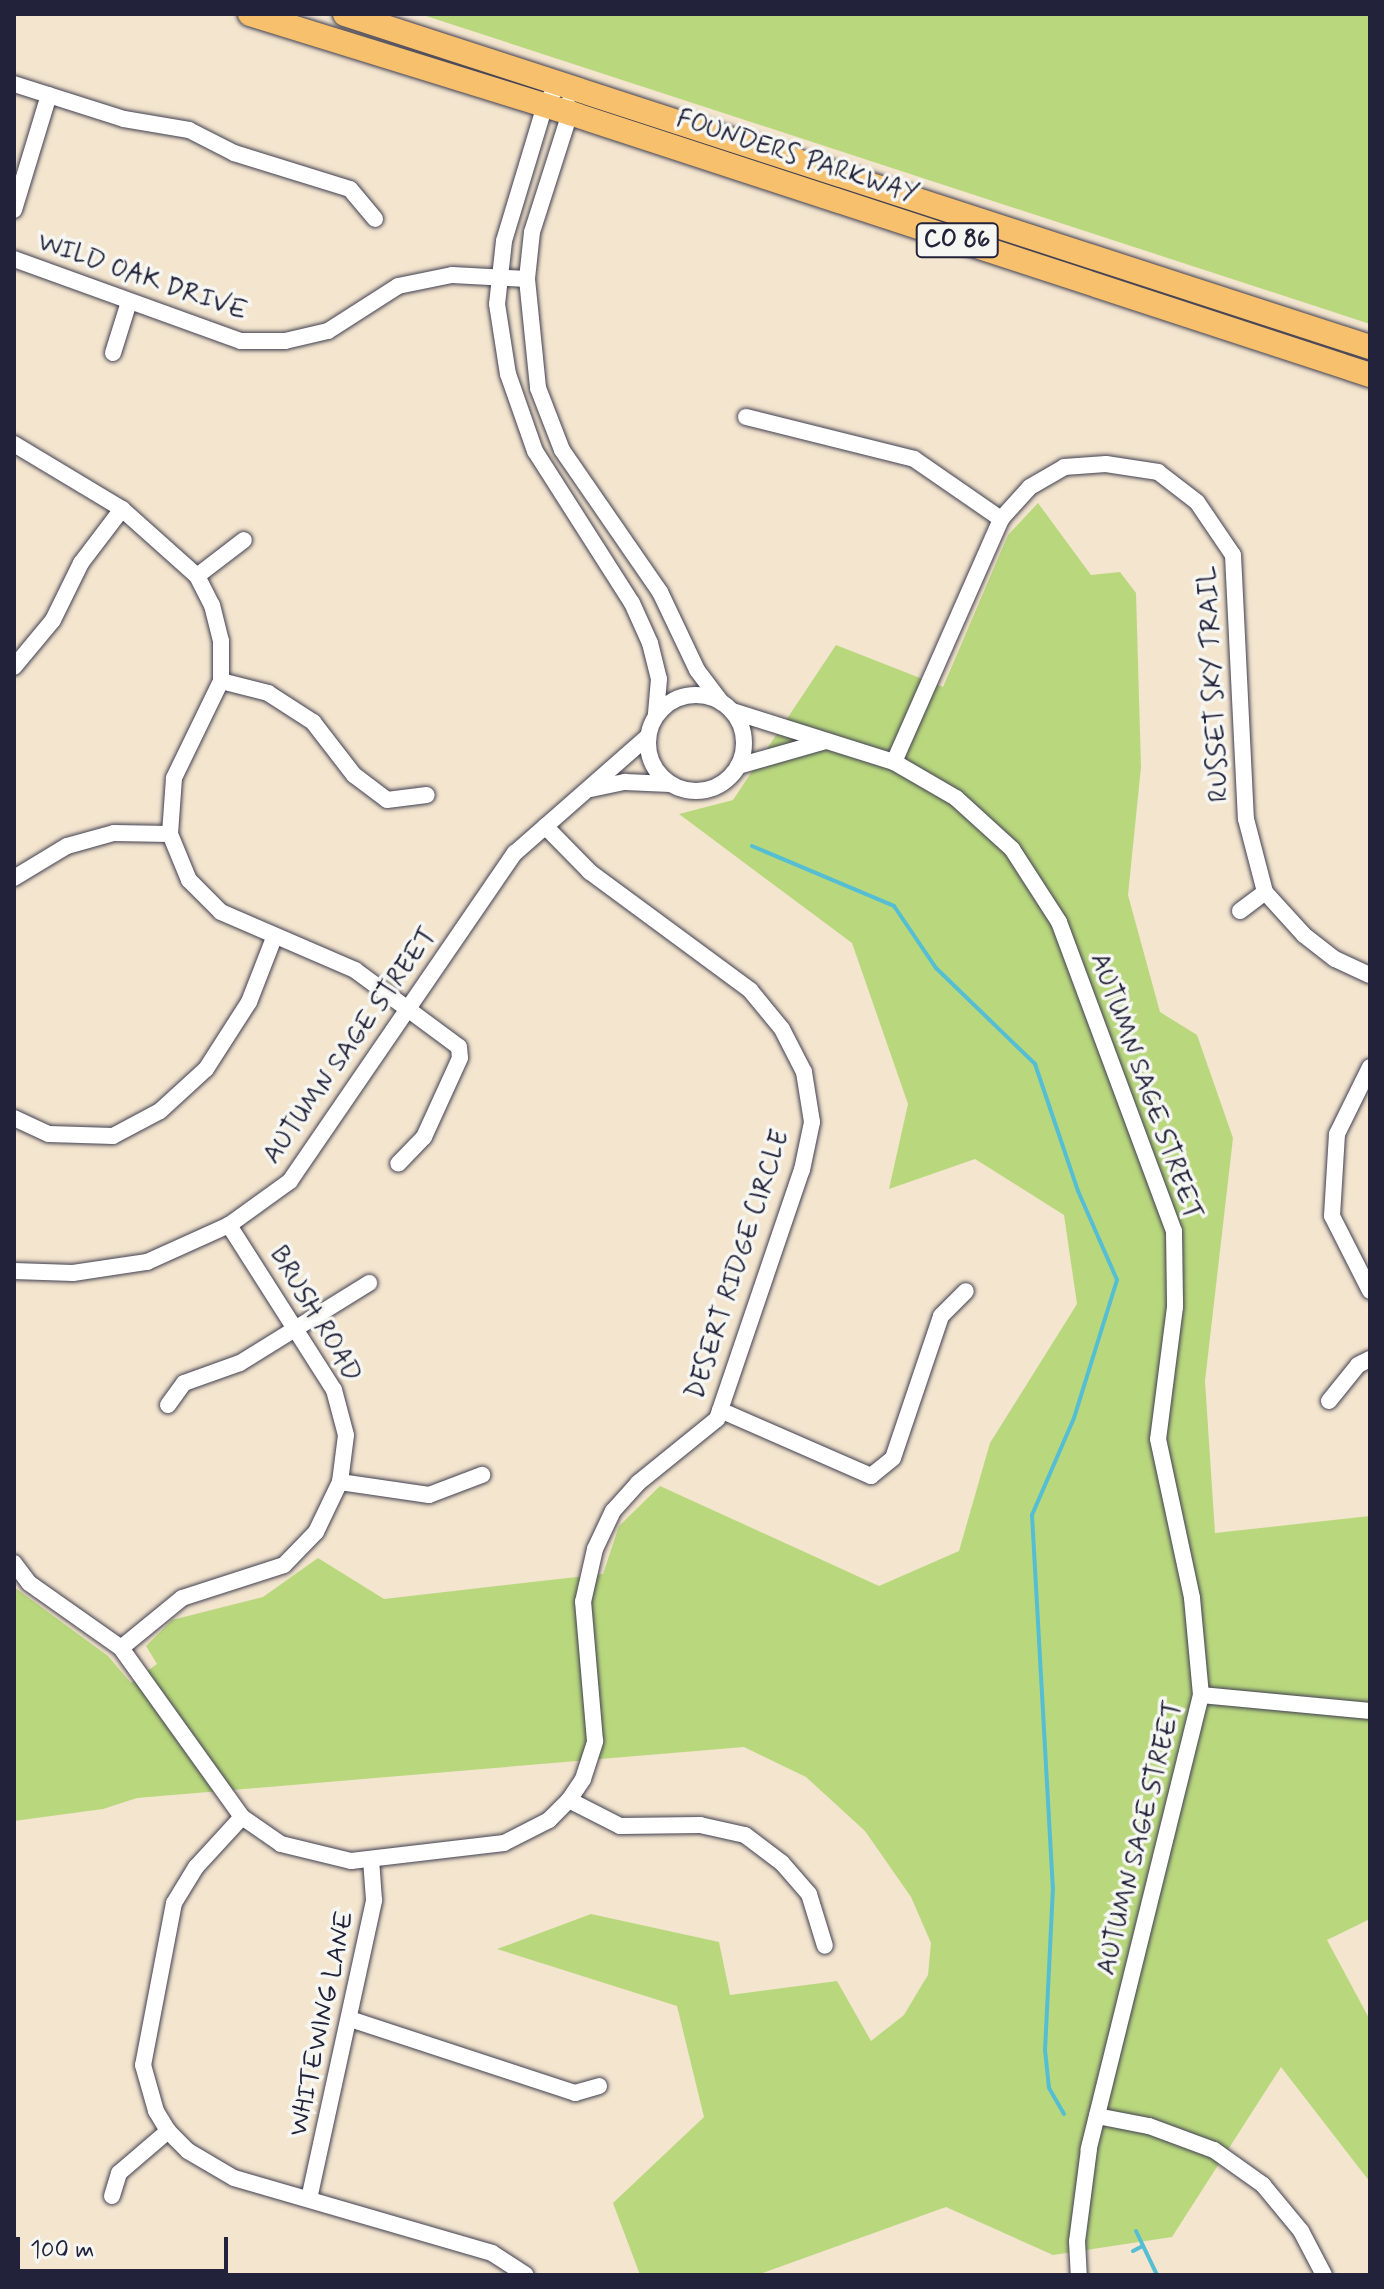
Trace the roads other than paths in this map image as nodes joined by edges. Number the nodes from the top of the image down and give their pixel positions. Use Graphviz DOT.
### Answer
graph roads {
  1 [pos="250,14"];
  2 [pos="345,14"];
  3 [pos="561,81"];
  4 [pos="14,84"];
  5 [pos="49,95"];
  6 [pos="545,105"];
  7 [pos="570,113"];
  8 [pos="14,210"];
  9 [pos="375,219"];
  10 [pos="14,259"];
  11 [pos="500,275"];
  12 [pos="527,279"];
  13 [pos="129,302"];
  14 [pos="1370,347"];
  15 [pos="113,353"];
  16 [pos="1370,375"];
  17 [pos="746,417"];
  18 [pos="14,444"];
  19 [pos="122,509"];
  20 [pos="1001,519"];
  21 [pos="244,540"];
  22 [pos="197,576"];
  23 [pos="14,667"];
  24 [pos="221,681"];
  25 [pos="727,707"];
  26 [pos="656,716"];
  27 [pos="648,736"];
  28 [pos="827,740"];
  29 [pos="894,762"];
  30 [pos="738,766"];
  31 [pos="670,784"];
  32 [pos="589,789"];
  33 [pos="427,795"];
  34 [pos="545,826"];
  35 [pos="170,834"];
  36 [pos="14,878"];
  37 [pos="1265,892"];
  38 [pos="1240,911"];
  39 [pos="274,938"];
  40 [pos="1370,975"];
  41 [pos="408,1009"];
  42 [pos="1370,1067"];
  43 [pos="14,1118"];
  44 [pos="398,1164"];
  45 [pos="229,1225"];
  46 [pos="14,1271"];
  47 [pos="369,1283"];
  48 [pos="966,1291"];
  49 [pos="1370,1291"];
  50 [pos="299,1329"];
  51 [pos="1370,1359"];
  52 [pos="1329,1401"];
  53 [pos="168,1405"];
  54 [pos="720,1410"];
  55 [pos="482,1475"];
  56 [pos="340,1482"];
  57 [pos="14,1563"];
  58 [pos="121,1648"];
  59 [pos="1201,1695"];
  60 [pos="1370,1711"];
  61 [pos="569,1800"];
  62 [pos="242,1817"];
  63 [pos="371,1859"];
  64 [pos="825,1946"];
  65 [pos="350,2019"];
  66 [pos="599,2086"];
  67 [pos="1097,2116"];
  68 [pos="168,2131"];
  69 [pos="112,2196"];
  70 [pos="309,2199"];
  71 [pos="526,2275"];
  72 [pos="1079,2275"];
  73 [pos="1324,2275"];
  1 -- 6 [label="highway, FOUNDERS PARKWAY / CO 86"];
  2 -- 3 [label="highway, FOUNDERS PARKWAY / CO 86"];
  3 -- 6 [label="street"];
  3 -- 7 [label="street"];
  3 -- 14 [label="highway, FOUNDERS PARKWAY / CO 86"];
  4 -- 5 [label="street"];
  5 -- 8 [label="street, WILD OAK DRIVE"];
  5 -- 9 [label="street"];
  6 -- 7 [label="highway, FOUNDERS PARKWAY / CO 86"];
  6 -- 11 [label="street"];
  7 -- 12 [label="street"];
  7 -- 16 [label="highway, FOUNDERS PARKWAY / CO 86"];
  10 -- 13 [label="street, WILD OAK DRIVE"];
  11 -- 12 [label="street, WILD OAK DRIVE"];
  11 -- 13 [label="street, WILD OAK DRIVE"];
  11 -- 26 [label="street"];
  12 -- 25 [label="street"];
  13 -- 15 [label="street"];
  17 -- 20 [label="street"];
  18 -- 19 [label="street"];
  19 -- 22 [label="street"];
  19 -- 23 [label="street"];
  20 -- 29 [label="street, RUSSET SKY TRAIL"];
  20 -- 37 [label="street, RUSSET SKY TRAIL"];
  21 -- 22 [label="street"];
  22 -- 24 [label="street"];
  24 -- 33 [label="street"];
  24 -- 35 [label="street"];
  25 -- 26 [label="street"];
  25 -- 28 [label="street, AUTUMN SAGE STREET"];
  25 -- 30 [label="street"];
  26 -- 27 [label="street"];
  27 -- 31 [label="street"];
  27 -- 32 [label="street, AUTUMN SAGE STREET"];
  28 -- 29 [label="street, AUTUMN SAGE STREET"];
  28 -- 30 [label="street"];
  29 -- 59 [label="street, AUTUMN SAGE STREET"];
  30 -- 31 [label="street"];
  31 -- 32 [label="street"];
  32 -- 34 [label="street, AUTUMN SAGE STREET"];
  34 -- 41 [label="street, AUTUMN SAGE STREET"];
  34 -- 54 [label="street, DESERT RIDGE CIRCLE"];
  35 -- 36 [label="street"];
  35 -- 39 [label="street"];
  37 -- 38 [label="street"];
  37 -- 40 [label="street, RUSSET SKY TRAIL"];
  39 -- 41 [label="street"];
  39 -- 43 [label="street"];
  41 -- 44 [label="street"];
  41 -- 45 [label="street, AUTUMN SAGE STREET"];
  42 -- 49 [label="street"];
  45 -- 46 [label="street, AUTUMN SAGE STREET"];
  45 -- 50 [label="street, BRUSH ROAD"];
  47 -- 50 [label="street"];
  48 -- 54 [label="street"];
  50 -- 53 [label="street"];
  50 -- 56 [label="street, BRUSH ROAD"];
  51 -- 52 [label="street"];
  54 -- 61 [label="street, DESERT RIDGE CIRCLE"];
  55 -- 56 [label="street"];
  56 -- 58 [label="street, BRUSH ROAD"];
  57 -- 58 [label="street, DESERT RIDGE CIRCLE"];
  58 -- 62 [label="street, DESERT RIDGE CIRCLE"];
  59 -- 60 [label="street"];
  59 -- 67 [label="street, AUTUMN SAGE STREET"];
  61 -- 63 [label="street, DESERT RIDGE CIRCLE"];
  61 -- 64 [label="street"];
  62 -- 63 [label="street, DESERT RIDGE CIRCLE"];
  62 -- 68 [label="street"];
  63 -- 65 [label="street, WHITEWING LANE"];
  65 -- 66 [label="street"];
  65 -- 70 [label="street, WHITEWING LANE"];
  67 -- 72 [label="street, AUTUMN SAGE STREET"];
  67 -- 73 [label="street"];
  68 -- 69 [label="street"];
  68 -- 70 [label="street"];
  70 -- 71 [label="street"];
}
